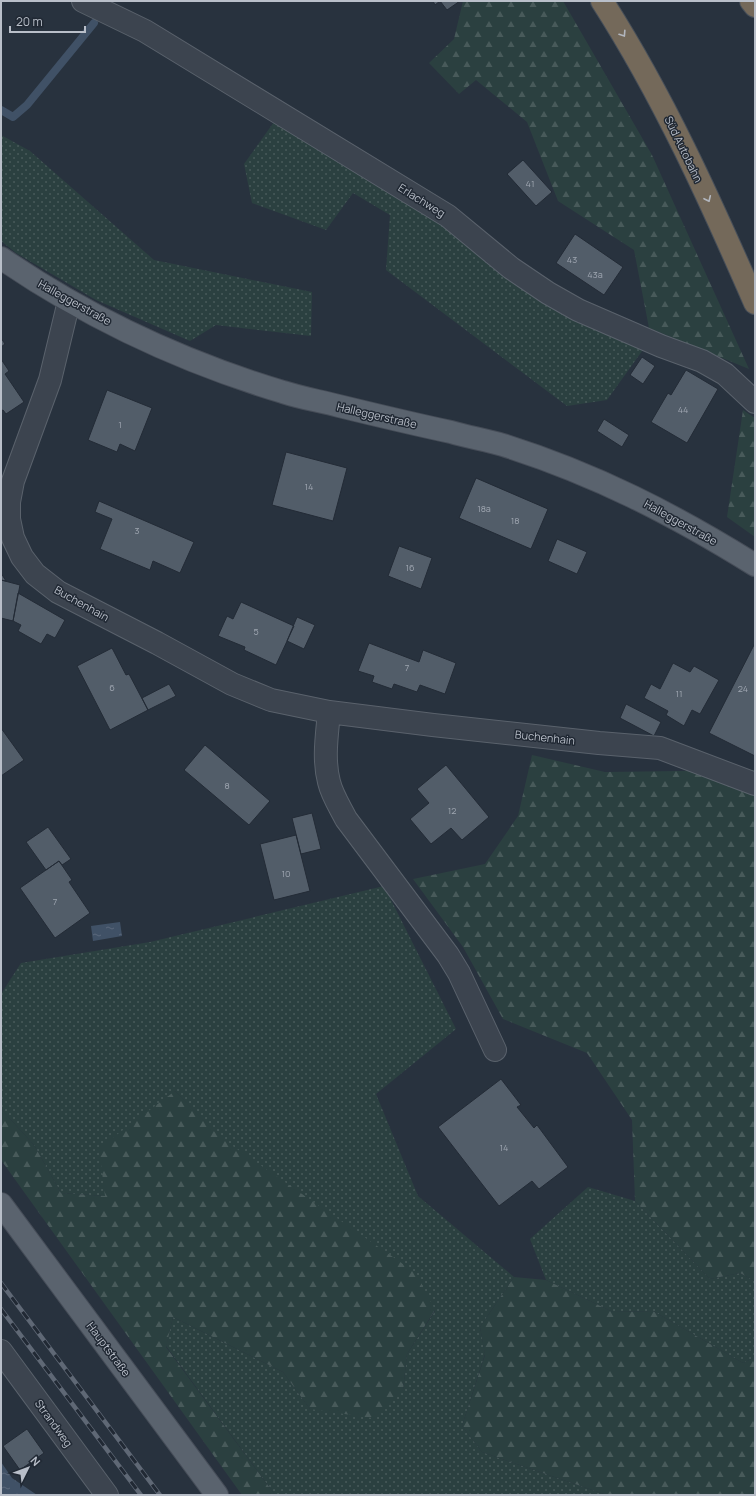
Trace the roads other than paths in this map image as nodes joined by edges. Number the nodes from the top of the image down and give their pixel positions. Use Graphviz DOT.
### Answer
graph roads {
  1 [pos="83,1"];
  2 [pos="602,1"];
  3 [pos="751,1"];
  4 [pos="755,6"];
  5 [pos="1,258"];
  6 [pos="70,301"];
  7 [pos="755,303"];
  8 [pos="755,402"];
  9 [pos="755,565"];
  10 [pos="329,712"];
  11 [pos="755,784"];
  12 [pos="495,1050"];
  13 [pos="1,1204"];
  14 [pos="1,1351"];
  15 [pos="107,1495"];
  16 [pos="217,1495"];
  1 -- 8 [label="street, Erlachweg"];
  2 -- 7 [label="highway, Süd Autobahn, one-way"];
  3 -- 4 [label="highway"];
  5 -- 6 [label="main road, Halleggerstraße"];
  6 -- 9 [label="main road, Halleggerstraße"];
  6 -- 10 [label="street, Buchenhain"];
  10 -- 11 [label="street, Buchenhain"];
  10 -- 12 [label="street"];
  13 -- 16 [label="main road, Hauptstraße"];
  14 -- 15 [label="street, Strandweg"];
}
